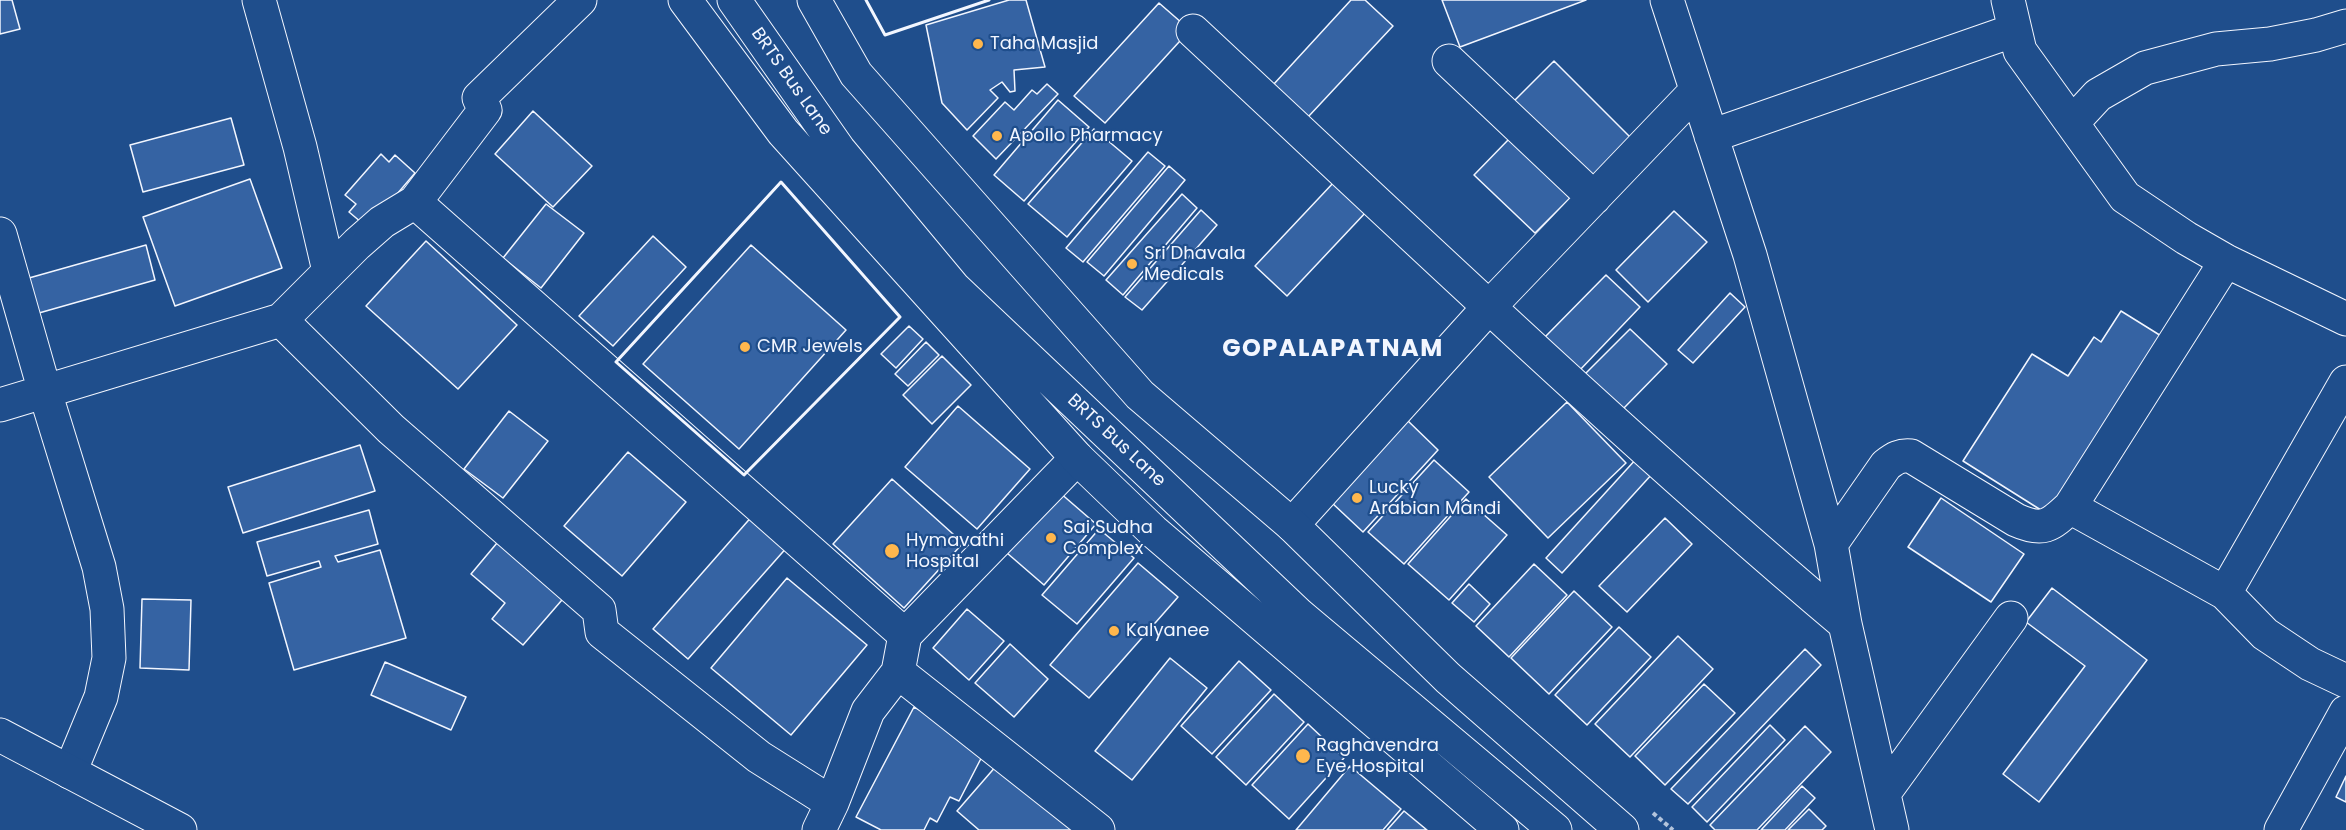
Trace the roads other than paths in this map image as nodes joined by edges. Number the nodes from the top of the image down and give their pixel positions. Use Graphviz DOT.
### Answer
graph roads {
  1 [pos="259,0"];
  2 [pos="580,0"];
  3 [pos="685,0"];
  4 [pos="734,0"];
  5 [pos="814,0"];
  6 [pos="1667,0"];
  7 [pos="2014,9"];
  8 [pos="2346,26"];
  9 [pos="1193,31"];
  10 [pos="1449,61"];
  11 [pos="1696,91"];
  12 [pos="2072,123"];
  13 [pos="1711,136"];
  14 [pos="1594,198"];
  15 [pos="415,202"];
  16 [pos="0,234"];
  17 [pos="2226,261"];
  18 [pos="329,271"];
  19 [pos="1489,307"];
  20 [pos="2345,316"];
  21 [pos="281,320"];
  22 [pos="2346,382"];
  23 [pos="45,392"];
  24 [pos="0,405"];
  25 [pos="1077,458"];
  26 [pos="2070,507"];
  27 [pos="1292,525"];
  28 [pos="1831,544"];
  29 [pos="2225,593"];
  30 [pos="2010,618"];
  31 [pos="1845,624"];
  32 [pos="905,635"];
  33 [pos="898,672"];
  34 [pos="2346,681"];
  35 [pos="2346,712"];
  36 [pos="0,735"];
  37 [pos="70,771"];
  38 [pos="1884,793"];
  39 [pos="825,817"];
  40 [pos="180,830"];
  41 [pos="1098,830"];
  42 [pos="1502,830"];
  43 [pos="1555,830"];
  44 [pos="1622,830"];
  45 [pos="1892,830"];
  46 [pos="2281,830"];
  1 -- 18 [label="street"];
  2 -- 15 [label="street"];
  3 -- 25 [label="street"];
  4 -- 43 [label="street, BRTS Bus Lane"];
  5 -- 27 [label="street"];
  6 -- 11 [label="street"];
  7 -- 12 [label="street"];
  7 -- 13 [label="street"];
  8 -- 12 [label="street"];
  9 -- 19 [label="street"];
  10 -- 14 [label="street"];
  11 -- 13 [label="street"];
  11 -- 14 [label="street"];
  12 -- 17 [label="street"];
  13 -- 28 [label="street"];
  14 -- 19 [label="street"];
  15 -- 18 [label="street"];
  15 -- 32 [label="street"];
  16 -- 23 [label="street"];
  17 -- 20 [label="street"];
  17 -- 26 [label="street"];
  18 -- 21 [label="street"];
  19 -- 27 [label="street"];
  19 -- 31 [label="street"];
  21 -- 23 [label="street"];
  21 -- 39 [label="street"];
  22 -- 29 [label="street"];
  23 -- 24 [label="street"];
  23 -- 37 [label="street"];
  25 -- 32 [label="street"];
  25 -- 42 [label="street"];
  26 -- 28 [label="street"];
  26 -- 29 [label="street"];
  27 -- 44 [label="street"];
  28 -- 31 [label="street"];
  29 -- 34 [label="street"];
  30 -- 38 [label="street"];
  31 -- 38 [label="street"];
  32 -- 33 [label="street"];
  33 -- 39 [label="street"];
  33 -- 41 [label="street"];
  35 -- 46 [label="street"];
  36 -- 37 [label="street"];
  37 -- 40 [label="street"];
  38 -- 45 [label="street"];
}
